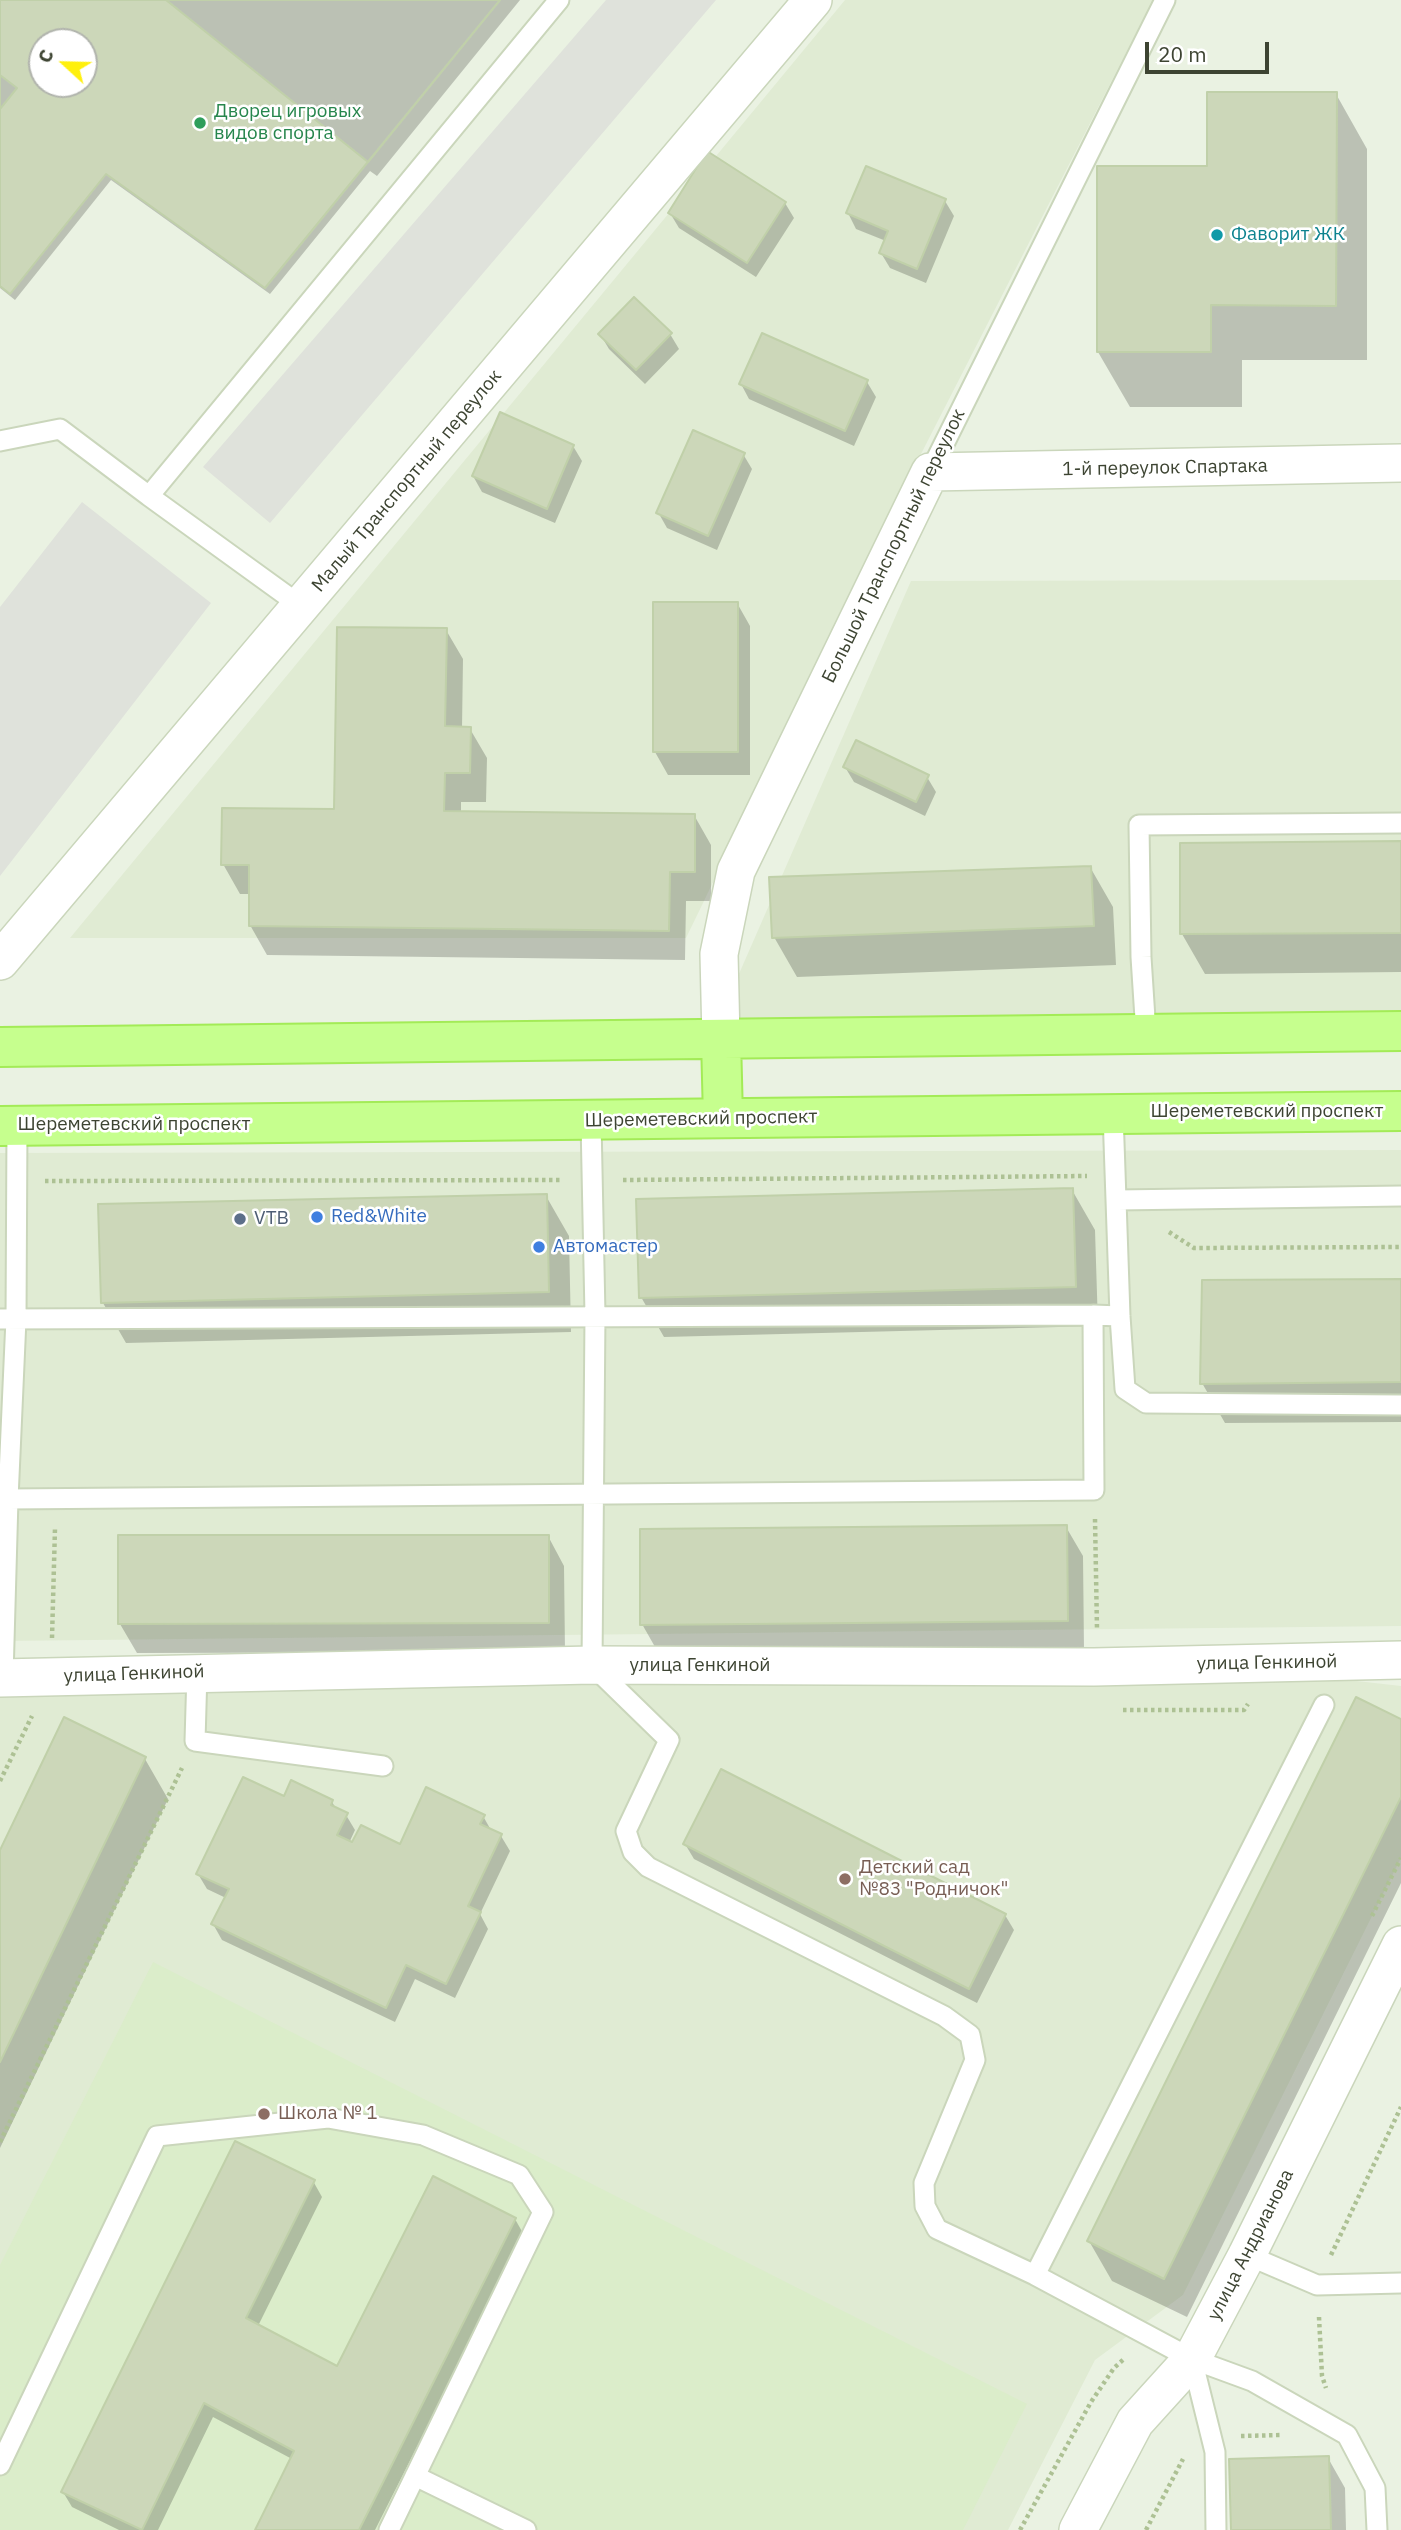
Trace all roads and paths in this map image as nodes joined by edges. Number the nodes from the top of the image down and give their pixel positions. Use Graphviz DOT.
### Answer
graph roads {
  1 [pos="559,0"];
  2 [pos="813,0"];
  3 [pos="1165,0"];
  4 [pos="0,442"];
  5 [pos="1401,463"];
  6 [pos="930,472"];
  7 [pos="149,496"];
  8 [pos="301,606"];
  9 [pos="1401,824"];
  10 [pos="0,961"];
  11 [pos="1401,1031"];
  12 [pos="1146,1034"];
  13 [pos="720,1038"];
  14 [pos="0,1047"];
  15 [pos="1401,1111"];
  16 [pos="1113,1113"];
  17 [pos="723,1118"];
  18 [pos="591,1121"];
  19 [pos="9,1126"];
  20 [pos="593,1180"];
  21 [pos="16,1181"];
  22 [pos="1401,1196"];
  23 [pos="1117,1200"];
  24 [pos="1401,1247"];
  25 [pos="595,1315"];
  26 [pos="1093,1315"];
  27 [pos="1120,1316"];
  28 [pos="8,1319"];
  29 [pos="1401,1405"];
  30 [pos="1094,1490"];
  31 [pos="593,1495"];
  32 [pos="56,1498"];
  33 [pos="8,1499"];
  34 [pos="1097,1633"];
  35 [pos="52,1644"];
  36 [pos="1401,1660"];
  37 [pos="592,1665"];
  38 [pos="197,1672"];
  39 [pos="2,1678"];
  40 [pos="1324,1705"];
  41 [pos="183,1766"];
  42 [pos="383,1766"];
  43 [pos="1401,1858"];
  44 [pos="1370,1920"];
  45 [pos="1401,1945"];
  46 [pos="1401,2107"];
  47 [pos="0,2142"];
  48 [pos="1247,2255"];
  49 [pos="1035,2275"];
  50 [pos="1401,2283"];
  51 [pos="1317,2286"];
  52 [pos="1151,2337"];
  53 [pos="1192,2359"];
  54 [pos="1346,2435"];
  55 [pos="1211,2436"];
  56 [pos="0,2465"];
  57 [pos="415,2476"];
  58 [pos="389,2530"];
  59 [pos="526,2530"];
  60 [pos="1020,2530"];
  61 [pos="1078,2530"];
  62 [pos="1146,2530"];
  63 [pos="1216,2530"];
  64 [pos="1377,2530"];
  1 -- 7 [label="lane"];
  2 -- 8 [label="street, Малый Транспортный переулок"];
  3 -- 6 [label="lane, Большой Транспортный переулок"];
  4 -- 7 [label="lane"];
  5 -- 6 [label="street, 1-й переулок Спартака"];
  6 -- 13 [label="street, Большой Транспортный переулок"];
  7 -- 8 [label="lane"];
  8 -- 10 [label="street, Малый Транспортный переулок"];
  9 -- 12 [label="lane"];
  11 -- 12 [label="main road"];
  12 -- 13 [label="main road"];
  13 -- 14 [label="main road"];
  13 -- 17 [label="main road, Большой Транспортный переулок"];
  15 -- 16 [label="main road, Шереметевский проспект"];
  16 -- 17 [label="main road, Шереметевский проспект"];
  16 -- 23 [label="lane"];
  17 -- 18 [label="main road, Шереметевский проспект"];
  18 -- 19 [label="main road, Шереметевский проспект"];
  18 -- 20 [label="lane"];
  19 -- 21 [label="lane"];
  20 -- 21 [label="path"];
  20 -- 23 [label="path"];
  20 -- 25 [label="lane"];
  21 -- 28 [label="lane"];
  22 -- 23 [label="lane"];
  23 -- 24 [label="path"];
  23 -- 27 [label="lane"];
  25 -- 26 [label="lane"];
  25 -- 28 [label="lane"];
  25 -- 31 [label="lane"];
  26 -- 27 [label="lane"];
  26 -- 30 [label="lane"];
  27 -- 29 [label="lane"];
  28 -- 33 [label="lane"];
  30 -- 31 [label="lane"];
  30 -- 34 [label="path"];
  31 -- 32 [label="lane"];
  31 -- 37 [label="lane"];
  32 -- 33 [label="lane"];
  32 -- 35 [label="path"];
  33 -- 39 [label="lane"];
  36 -- 37 [label="street, улица Генкиной"];
  37 -- 38 [label="street, улица Генкиной"];
  37 -- 49 [label="lane"];
  38 -- 39 [label="street, улица Генкиной"];
  38 -- 42 [label="lane"];
  40 -- 49 [label="lane"];
  41 -- 47 [label="path"];
  43 -- 44 [label="path"];
  45 -- 48 [label="street, улица Андрианова"];
  46 -- 51 [label="path"];
  48 -- 51 [label="lane"];
  48 -- 53 [label="street, улица Андрианова"];
  49 -- 52 [label="lane"];
  50 -- 51 [label="lane"];
  51 -- 54 [label="path"];
  52 -- 53 [label="lane"];
  52 -- 60 [label="path"];
  53 -- 54 [label="lane"];
  53 -- 55 [label="lane"];
  53 -- 61 [label="street, улица Андрианова"];
  54 -- 55 [label="path"];
  54 -- 64 [label="lane"];
  55 -- 62 [label="path"];
  55 -- 63 [label="lane"];
  56 -- 57 [label="lane"];
  57 -- 58 [label="lane"];
  57 -- 59 [label="lane"];
}
